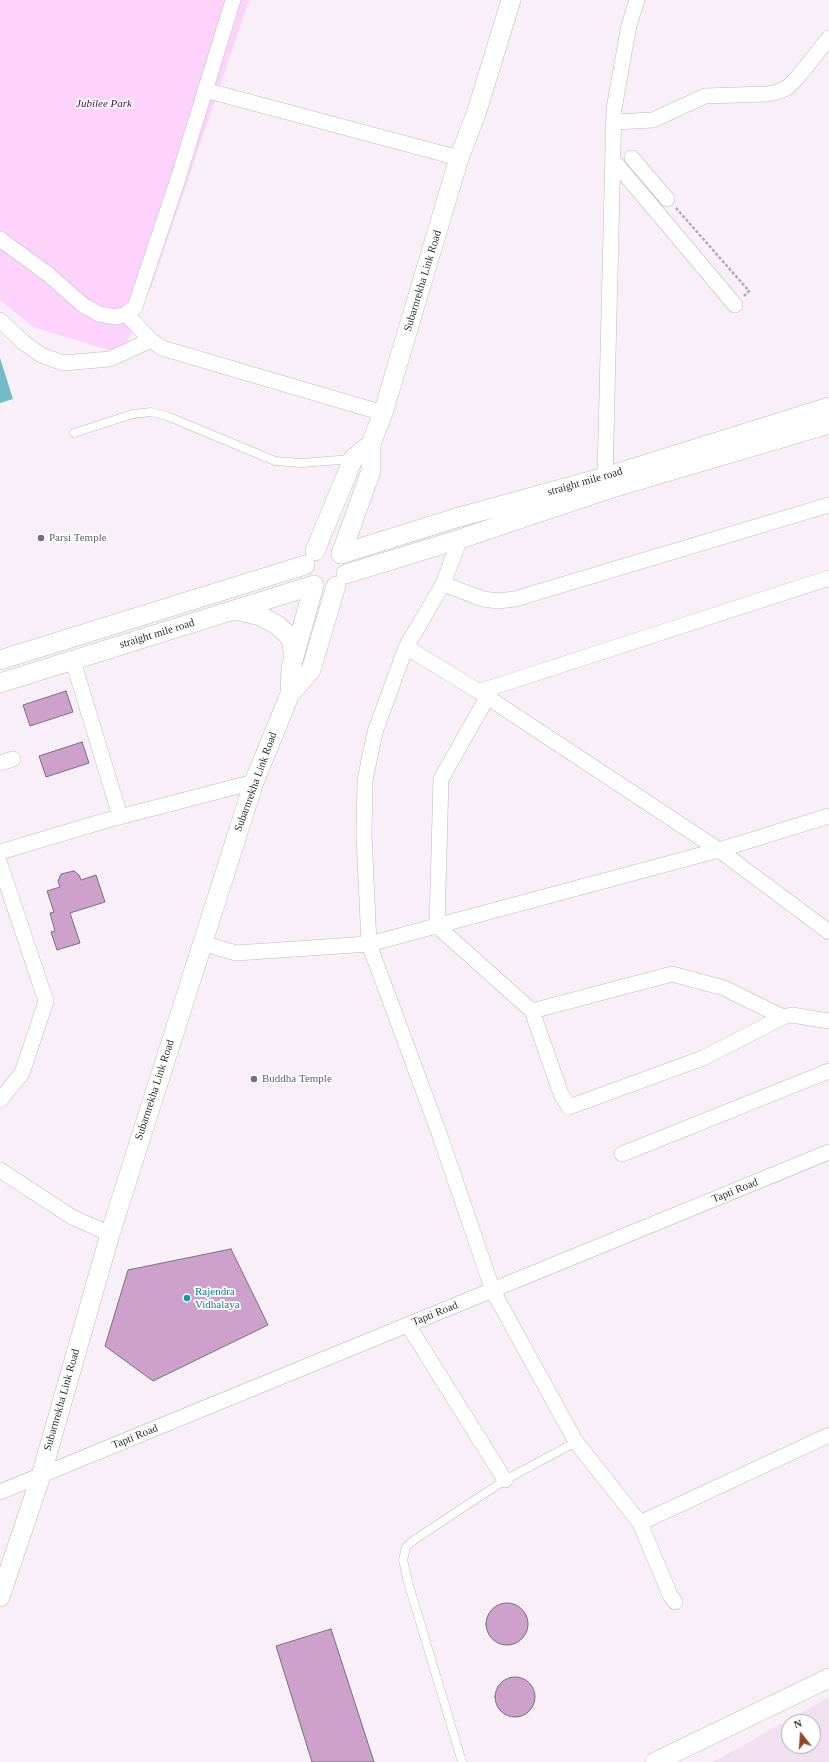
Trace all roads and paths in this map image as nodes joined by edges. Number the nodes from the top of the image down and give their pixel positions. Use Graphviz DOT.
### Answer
graph roads {
  1 [pos="233,0"];
  2 [pos="511,0"];
  3 [pos="636,0"];
  4 [pos="829,38"];
  5 [pos="205,90"];
  6 [pos="614,122"];
  7 [pos="459,158"];
  8 [pos="632,158"];
  9 [pos="613,160"];
  10 [pos="667,199"];
  11 [pos="0,239"];
  12 [pos="735,305"];
  13 [pos="126,314"];
  14 [pos="0,320"];
  15 [pos="151,340"];
  16 [pos="829,407"];
  17 [pos="383,413"];
  18 [pos="829,424"];
  19 [pos="74,433"];
  20 [pos="371,444"];
  21 [pos="353,459"];
  22 [pos="605,477"];
  23 [pos="829,505"];
  24 [pos="460,539"];
  25 [pos="341,554"];
  26 [pos="310,558"];
  27 [pos="829,578"];
  28 [pos="341,580"];
  29 [pos="443,584"];
  30 [pos="314,585"];
  31 [pos="235,610"];
  32 [pos="406,647"];
  33 [pos="0,660"];
  34 [pos="294,660"];
  35 [pos="72,661"];
  36 [pos="0,683"];
  37 [pos="486,692"];
  38 [pos="290,694"];
  39 [pos="254,782"];
  40 [pos="120,816"];
  41 [pos="829,816"];
  42 [pos="719,850"];
  43 [pos="0,852"];
  44 [pos="0,864"];
  45 [pos="437,926"];
  46 [pos="829,932"];
  47 [pos="202,943"];
  48 [pos="369,944"];
  49 [pos="532,1011"];
  50 [pos="783,1017"];
  51 [pos="829,1021"];
  52 [pos="829,1071"];
  53 [pos="0,1100"];
  54 [pos="829,1152"];
  55 [pos="622,1154"];
  56 [pos="0,1170"];
  57 [pos="110,1234"];
  58 [pos="493,1291"];
  59 [pos="408,1326"];
  60 [pos="829,1435"];
  61 [pos="576,1442"];
  62 [pos="41,1476"];
  63 [pos="505,1480"];
  64 [pos="0,1492"];
  65 [pos="640,1523"];
  66 [pos="0,1597"];
  67 [pos="675,1602"];
  68 [pos="829,1678"];
  69 [pos="462,1762"];
  70 [pos="655,1762"];
  1 -- 5 [label="street"];
  2 -- 7 [label="street, Subarnrekha Link Road"];
  3 -- 6 [label="street"];
  4 -- 6 [label="street"];
  5 -- 7 [label="street"];
  5 -- 13 [label="street"];
  6 -- 9 [label="street"];
  7 -- 17 [label="street, Subarnrekha Link Road"];
  8 -- 10 [label="street"];
  9 -- 12 [label="street"];
  9 -- 22 [label="street"];
  10 -- 12 [label="path"];
  11 -- 13 [label="street"];
  13 -- 15 [label="street"];
  14 -- 15 [label="street"];
  15 -- 17 [label="street"];
  16 -- 22 [label="street, straight mile road"];
  17 -- 20 [label="street, Subarnrekha Link Road"];
  18 -- 24 [label="street, straight mile road"];
  19 -- 21 [label="lane"];
  20 -- 21 [label="street, Subarnrekha Link Road"];
  20 -- 25 [label="street"];
  21 -- 26 [label="street, Subarnrekha Link Road"];
  22 -- 25 [label="street, straight mile road"];
  23 -- 29 [label="street"];
  24 -- 28 [label="street, straight mile road"];
  24 -- 29 [label="street"];
  25 -- 26 [label="street, straight mile road"];
  25 -- 28 [label="street"];
  26 -- 30 [label="street"];
  26 -- 33 [label="street, straight mile road"];
  27 -- 37 [label="street"];
  28 -- 30 [label="street, straight mile road"];
  28 -- 38 [label="street"];
  29 -- 32 [label="street"];
  30 -- 31 [label="street, straight mile road"];
  30 -- 34 [label="street, Subarnrekha Link Road"];
  31 -- 34 [label="street"];
  31 -- 35 [label="street, straight mile road"];
  32 -- 37 [label="street"];
  32 -- 48 [label="street"];
  34 -- 38 [label="street, Subarnrekha Link Road"];
  35 -- 36 [label="street, straight mile road"];
  35 -- 40 [label="street"];
  37 -- 42 [label="street"];
  37 -- 45 [label="street"];
  38 -- 39 [label="street, Subarnrekha Link Road"];
  39 -- 40 [label="street"];
  39 -- 47 [label="street, Subarnrekha Link Road"];
  40 -- 43 [label="street"];
  41 -- 42 [label="street"];
  42 -- 45 [label="street"];
  42 -- 46 [label="street"];
  44 -- 53 [label="street"];
  45 -- 48 [label="street"];
  45 -- 49 [label="street"];
  47 -- 48 [label="street"];
  47 -- 57 [label="street, Subarnrekha Link Road"];
  48 -- 58 [label="street"];
  49 -- 50 [label="street"];
  49 -- 50 [label="street"];
  50 -- 51 [label="street"];
  52 -- 55 [label="street"];
  54 -- 58 [label="street, Tapti Road"];
  56 -- 57 [label="street"];
  57 -- 62 [label="street, Subarnrekha Link Road"];
  58 -- 59 [label="street, Tapti Road"];
  58 -- 61 [label="street"];
  59 -- 62 [label="street, Tapti Road"];
  59 -- 63 [label="street"];
  60 -- 65 [label="street"];
  61 -- 63 [label="lane"];
  61 -- 65 [label="street"];
  62 -- 64 [label="street, Tapti Road"];
  62 -- 66 [label="street, Subarnrekha Link Road"];
  63 -- 69 [label="lane"];
  65 -- 67 [label="street"];
  68 -- 70 [label="street"];
}
